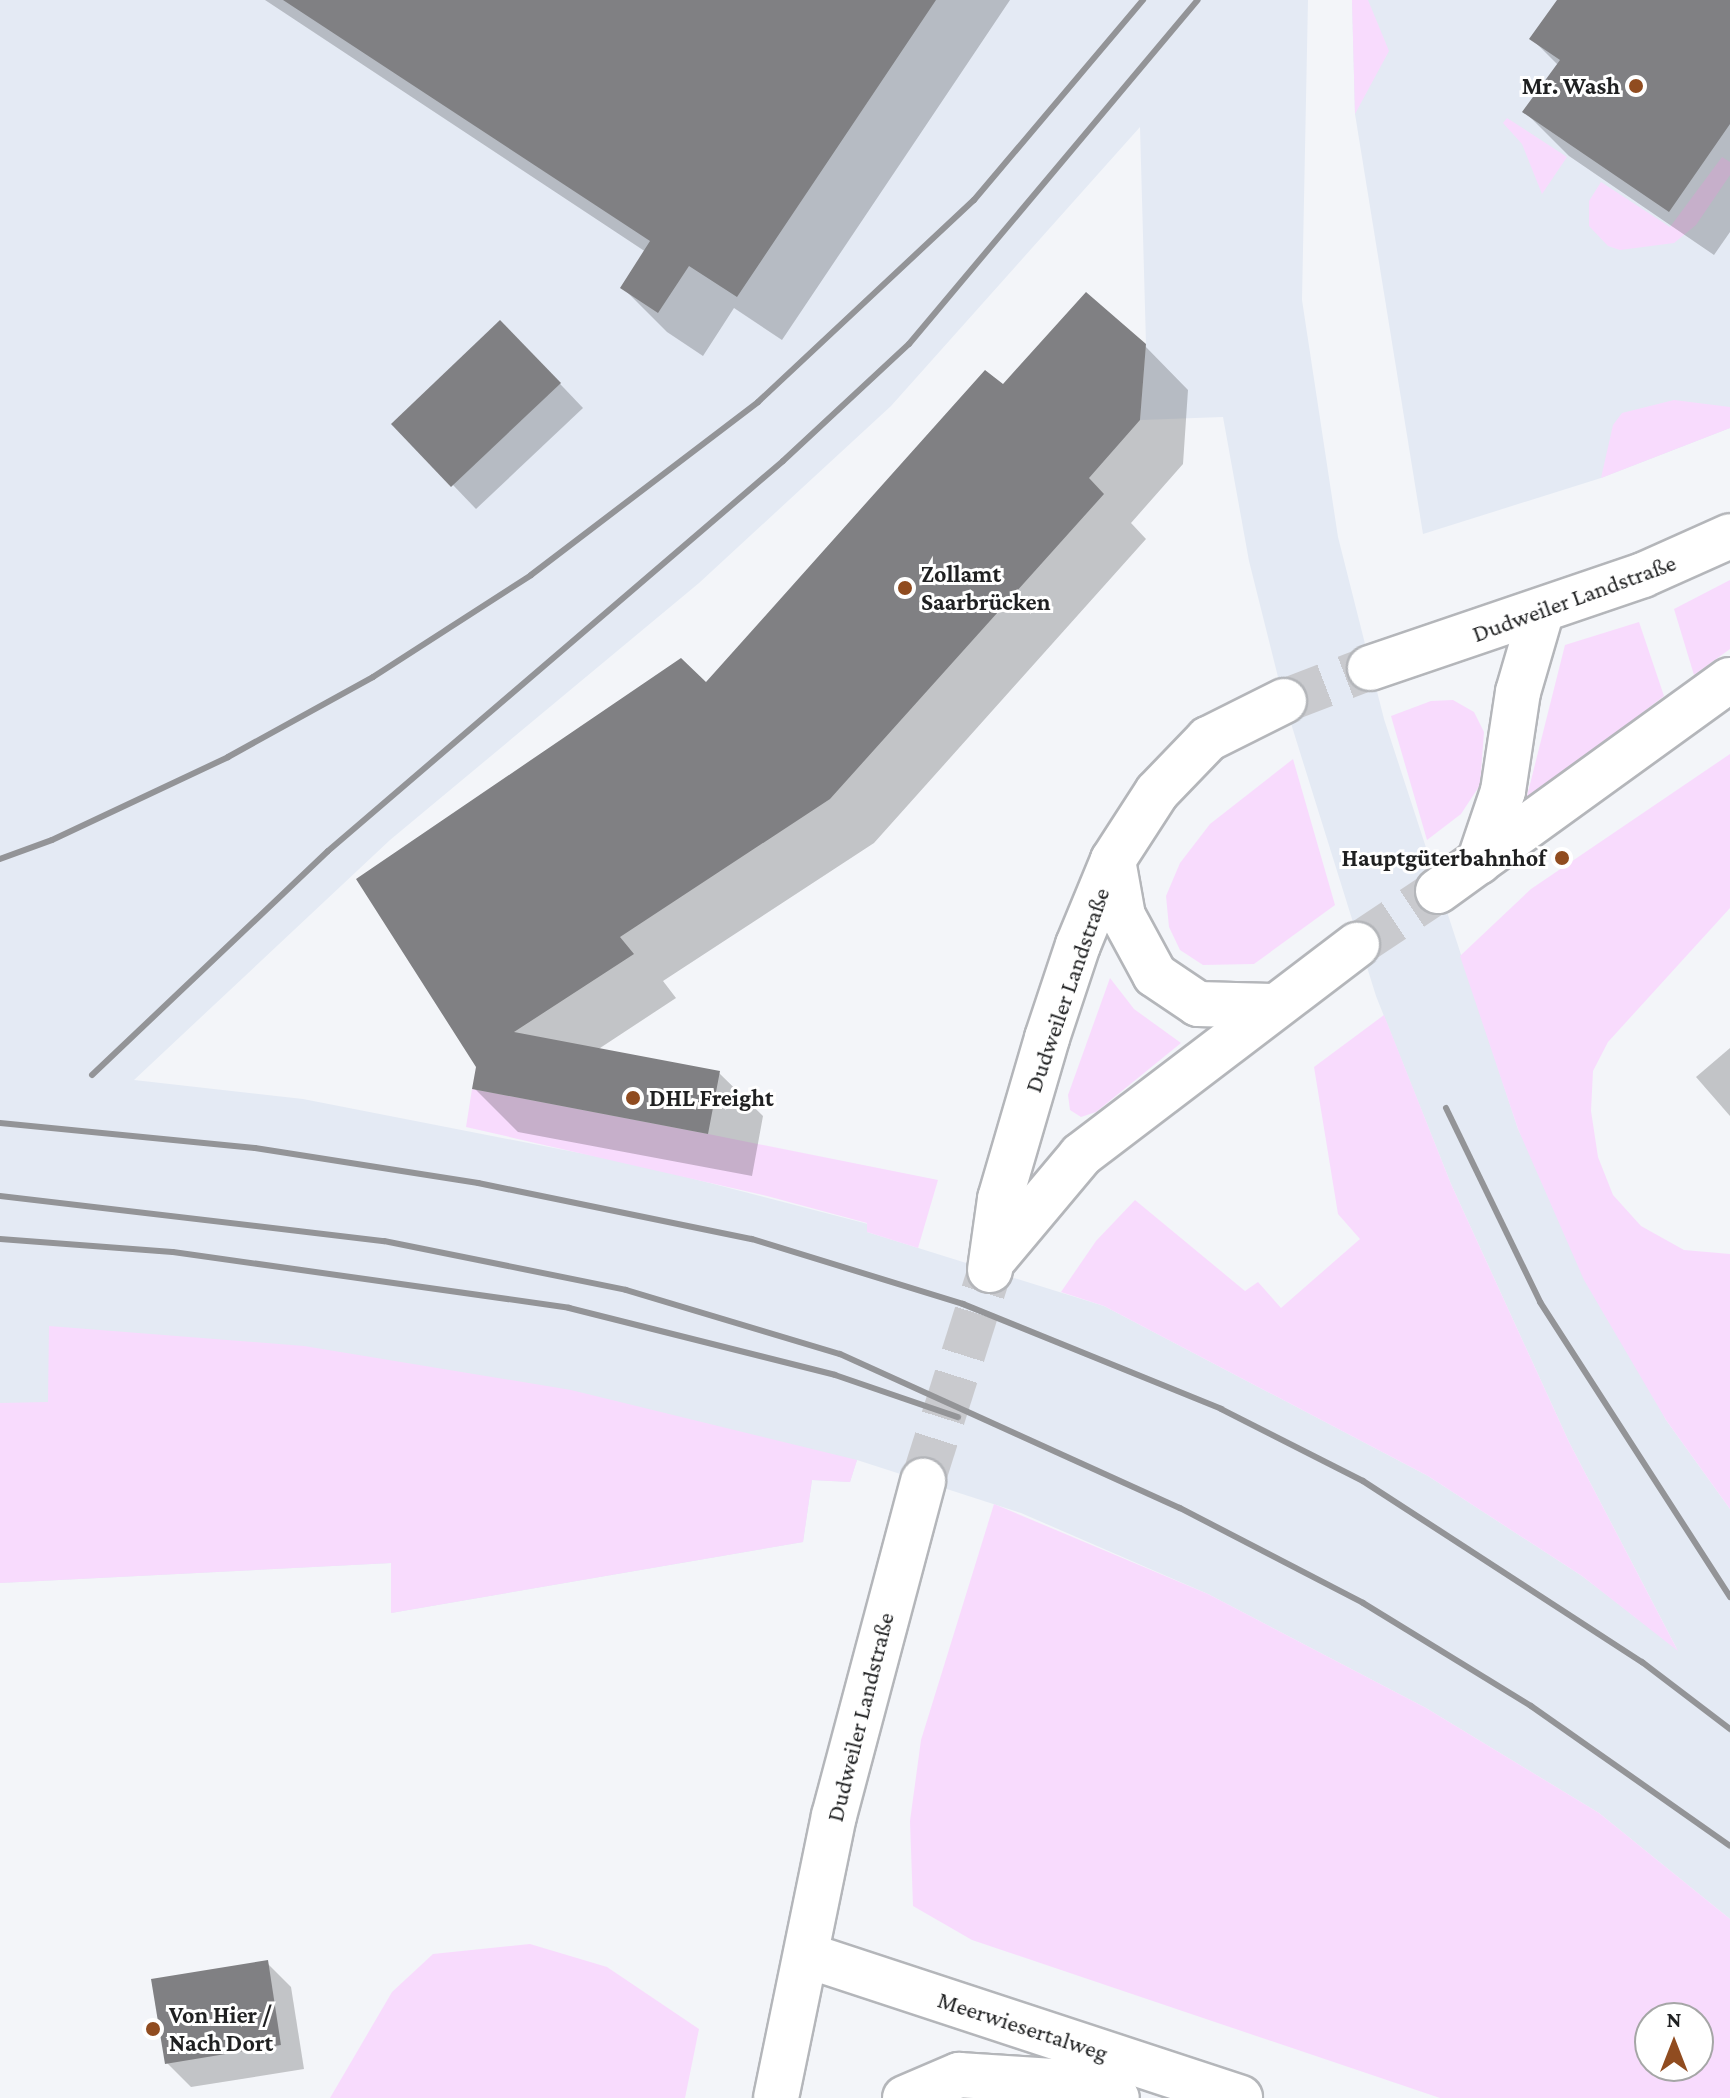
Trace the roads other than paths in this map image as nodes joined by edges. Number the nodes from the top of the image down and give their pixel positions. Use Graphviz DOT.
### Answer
graph roads {
  1 [pos="1730,536"];
  2 [pos="1542,610"];
  3 [pos="1370,668"];
  4 [pos="1730,680"];
  5 [pos="1284,701"];
  6 [pos="1113,860"];
  7 [pos="1479,862"];
  8 [pos="1438,891"];
  9 [pos="1357,945"];
  10 [pos="1272,1006"];
  11 [pos="923,1481"];
  12 [pos="806,1955"];
  13 [pos="776,2098"];
  14 [pos="905,2098"];
  15 [pos="1117,2098"];
  16 [pos="1240,2098"];
  1 -- 2 [label="main road, Dudweiler Landstraße"];
  2 -- 3 [label="main road, Dudweiler Landstraße"];
  2 -- 7 [label="main road"];
  4 -- 7 [label="main road"];
  5 -- 6 [label="main road, Dudweiler Landstraße"];
  6 -- 10 [label="main road"];
  6 -- 10 [label="main road, Dudweiler Landstraße"];
  7 -- 8 [label="main road"];
  9 -- 10 [label="main road, Dudweiler Landstraße"];
  11 -- 12 [label="main road, Dudweiler Landstraße"];
  12 -- 13 [label="main road, Dudweiler Landstraße"];
  12 -- 16 [label="main road, Meerwiesertalweg"];
  14 -- 15 [label="main road"];
}
